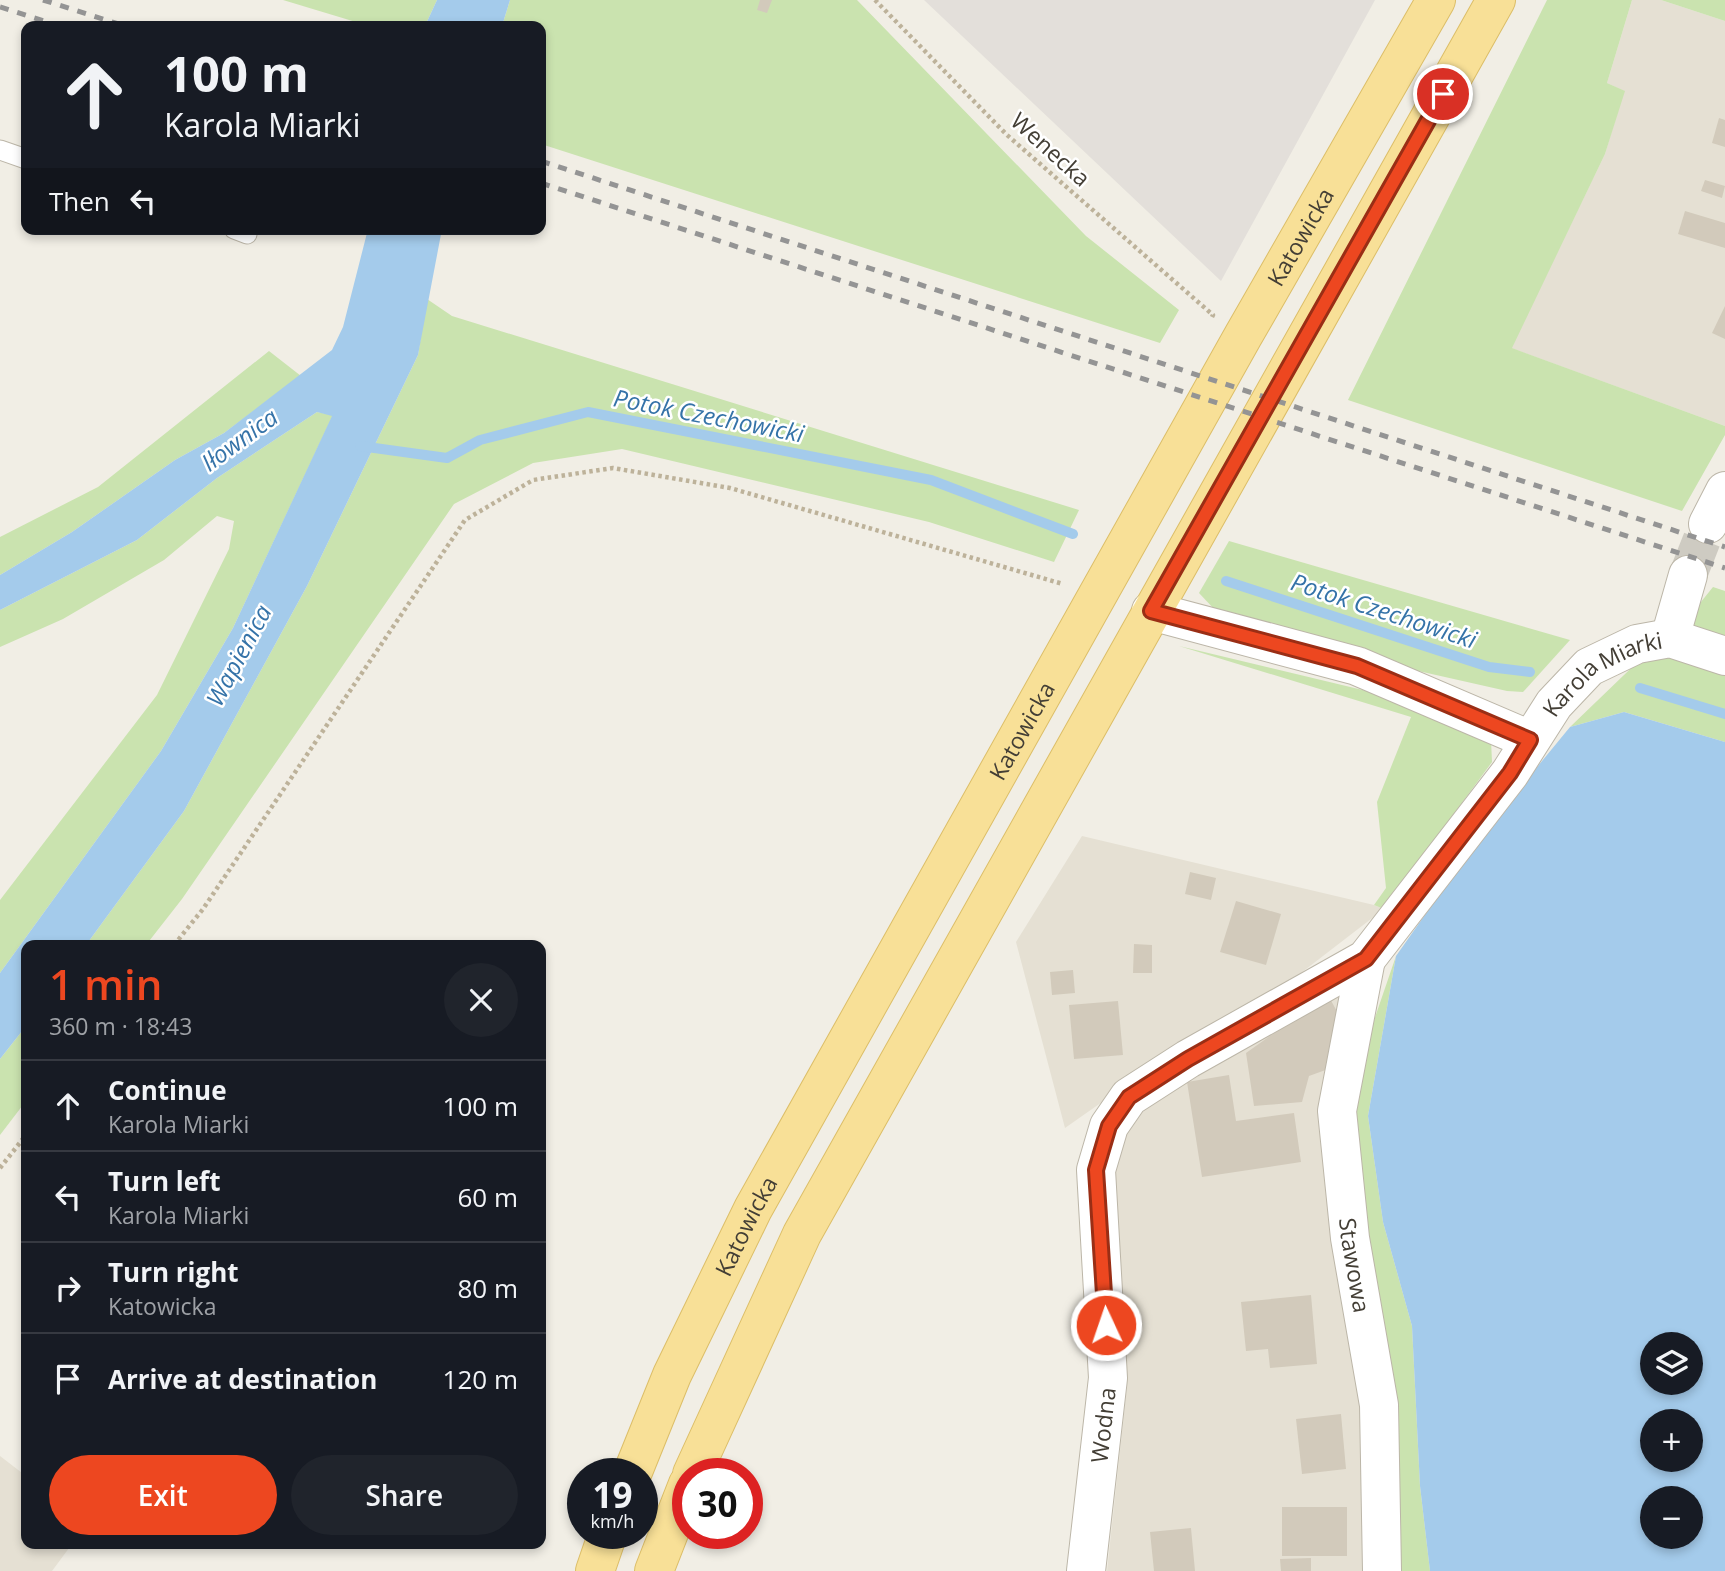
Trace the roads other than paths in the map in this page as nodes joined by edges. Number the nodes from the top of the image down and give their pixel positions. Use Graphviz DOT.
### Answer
graph roads {
  1 [pos="1436,0"];
  2 [pos="1496,0"];
  3 [pos="0,150"];
  4 [pos="21,157"];
  5 [pos="1688,575"];
  6 [pos="1151,611"];
  7 [pos="1670,638"];
  8 [pos="1725,656"];
  9 [pos="1530,740"];
  10 [pos="1366,959"];
  11 [pos="638,1458"];
  12 [pos="699,1458"];
  13 [pos="672,1525"];
  14 [pos="603,1549"];
  15 [pos="595,1571"];
  16 [pos="654,1571"];
  17 [pos="1086,1571"];
  18 [pos="1382,1571"];
  1 -- 11 [label="main road, Katowicka"];
  2 -- 6 [label="main road"];
  3 -- 4 [label="lane"];
  5 -- 7 [label="street, Karola Miarki"];
  6 -- 9 [label="street, Karola Miarki"];
  6 -- 12 [label="main road"];
  7 -- 8 [label="street"];
  7 -- 9 [label="street, Karola Miarki"];
  9 -- 10 [label="street, Karola Miarki"];
  10 -- 17 [label="street, Wodna"];
  10 -- 18 [label="street, Stawowa"];
  13 -- 16 [label="main road"];
  14 -- 15 [label="main road"];
}
